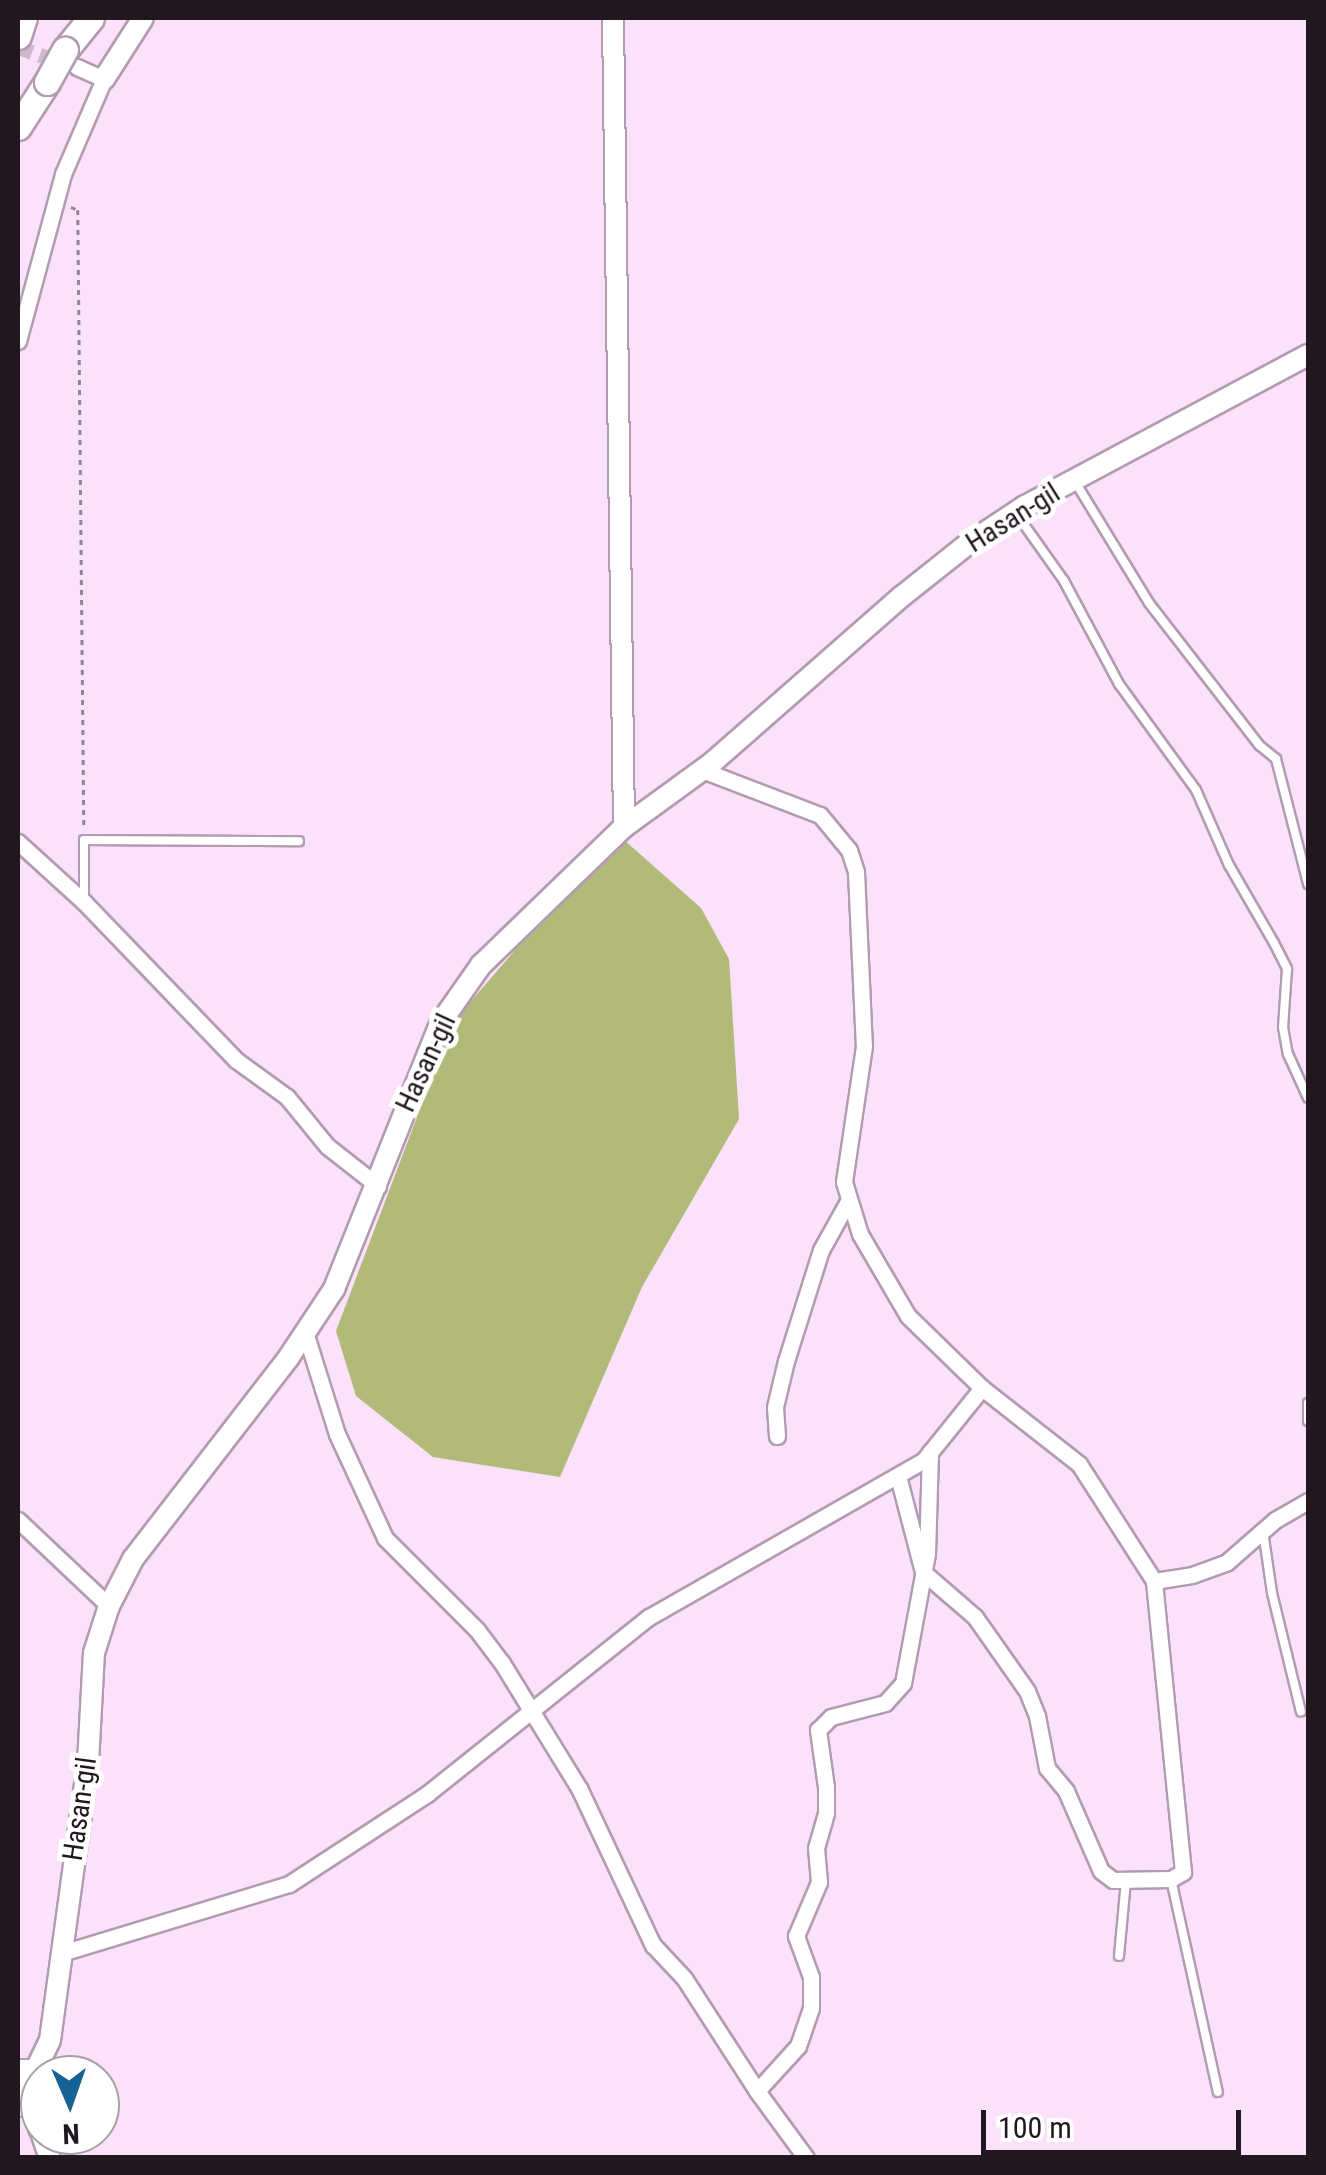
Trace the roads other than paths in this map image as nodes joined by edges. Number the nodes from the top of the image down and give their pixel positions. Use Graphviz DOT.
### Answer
graph roads {
  1 [pos="24,18"];
  2 [pos="91,18"];
  3 [pos="143,18"];
  4 [pos="613,18"];
  5 [pos="18,36"];
  6 [pos="71,58"];
  7 [pos="104,80"];
  8 [pos="18,127"];
  9 [pos="18,342"];
  10 [pos="1308,355"];
  11 [pos="1074,480"];
  12 [pos="1015,512"];
  13 [pos="702,770"];
  14 [pos="624,827"];
  15 [pos="299,841"];
  16 [pos="18,842"];
  17 [pos="1308,884"];
  18 [pos="84,902"];
  19 [pos="1308,1098"];
  20 [pos="378,1186"];
  21 [pos="847,1203"];
  22 [pos="305,1332"];
  23 [pos="982,1388"];
  24 [pos="1308,1403"];
  25 [pos="1308,1421"];
  26 [pos="778,1436"];
  27 [pos="930,1452"];
  28 [pos="898,1476"];
  29 [pos="1308,1485"];
  30 [pos="1307,1502"];
  31 [pos="18,1520"];
  32 [pos="1263,1531"];
  33 [pos="923,1572"];
  34 [pos="1154,1580"];
  35 [pos="109,1606"];
  36 [pos="530,1708"];
  37 [pos="1301,1712"];
  38 [pos="1171,1879"];
  39 [pos="1126,1881"];
  40 [pos="62,1953"];
  41 [pos="1118,1956"];
  42 [pos="42,2055"];
  43 [pos="757,2091"];
  44 [pos="1218,2092"];
  45 [pos="806,2158"];
  1 -- 5 [label="highway"];
  2 -- 6 [label="highway"];
  3 -- 7 [label="street"];
  4 -- 14 [label="street"];
  6 -- 7 [label="street"];
  6 -- 8 [label="highway, bridge"];
  7 -- 9 [label="street"];
  10 -- 11 [label="street, Hasan-gil"];
  11 -- 12 [label="street, Hasan-gil"];
  11 -- 17 [label="lane"];
  12 -- 13 [label="street, Hasan-gil"];
  12 -- 19 [label="lane"];
  13 -- 14 [label="street, Hasan-gil"];
  13 -- 21 [label="street"];
  14 -- 20 [label="street, Hasan-gil"];
  15 -- 18 [label="lane"];
  16 -- 18 [label="street"];
  18 -- 20 [label="street"];
  20 -- 22 [label="street, Hasan-gil"];
  21 -- 23 [label="street"];
  21 -- 26 [label="street"];
  22 -- 35 [label="street, Hasan-gil"];
  22 -- 36 [label="street"];
  23 -- 27 [label="street"];
  23 -- 34 [label="street"];
  24 -- 25 [label="lane"];
  27 -- 28 [label="street"];
  27 -- 33 [label="street"];
  28 -- 33 [label="street"];
  28 -- 36 [label="street"];
  29 -- 30 [label="lane"];
  30 -- 32 [label="street"];
  31 -- 35 [label="street"];
  32 -- 34 [label="street"];
  32 -- 37 [label="lane"];
  33 -- 39 [label="street"];
  33 -- 43 [label="street"];
  34 -- 38 [label="street"];
  35 -- 40 [label="street, Hasan-gil"];
  36 -- 40 [label="street"];
  36 -- 43 [label="street"];
  38 -- 39 [label="street"];
  38 -- 44 [label="lane"];
  39 -- 41 [label="lane"];
  40 -- 42 [label="street, Hasan-gil"];
  43 -- 45 [label="street"];
}
